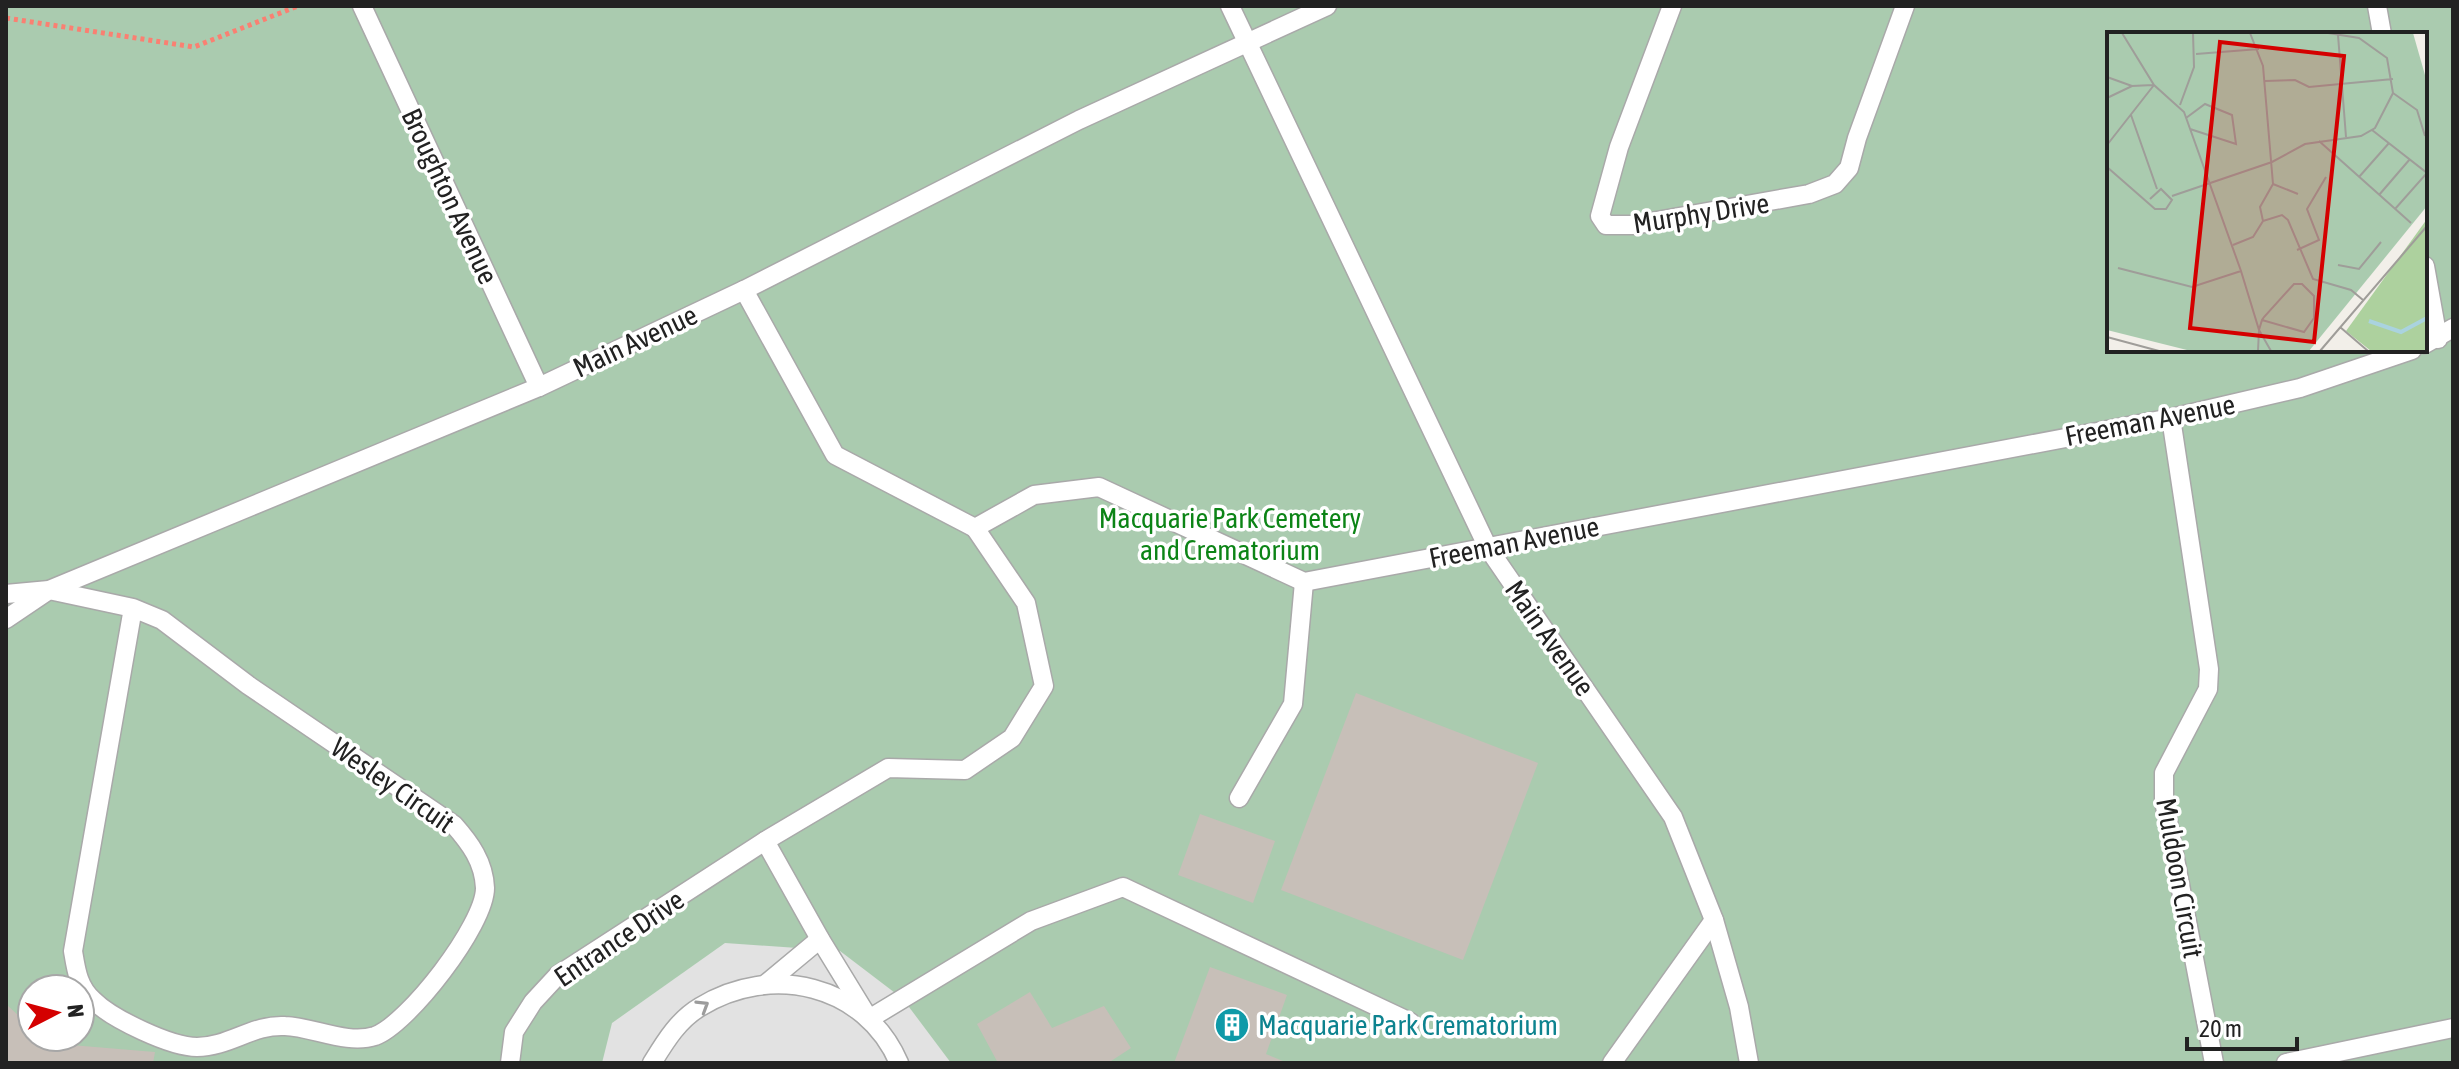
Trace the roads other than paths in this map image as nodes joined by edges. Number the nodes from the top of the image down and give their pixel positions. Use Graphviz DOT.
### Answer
graph roads {
  1 [pos="362,6"];
  2 [pos="1230,6"];
  3 [pos="1327,6"];
  4 [pos="1672,6"];
  5 [pos="1905,6"];
  6 [pos="2377,6"];
  7 [pos="2382,32"];
  8 [pos="1247,45"];
  9 [pos="2427,276"];
  10 [pos="744,290"];
  11 [pos="2439,337"];
  12 [pos="2406,352"];
  13 [pos="539,387"];
  14 [pos="2171,418"];
  15 [pos="975,528"];
  16 [pos="1488,548"];
  17 [pos="1304,582"];
  18 [pos="49,590"];
  19 [pos="6,594"];
  20 [pos="133,608"];
  21 [pos="6,619"];
  22 [pos="1239,798"];
  23 [pos="765,841"];
  24 [pos="1714,920"];
  25 [pos="820,939"];
  26 [pos="767,983"];
  27 [pos="869,1019"];
  28 [pos="1410,1022"];
  29 [pos="2453,1028"];
  30 [pos="510,1063"];
  31 [pos="652,1063"];
  32 [pos="899,1063"];
  33 [pos="1612,1063"];
  34 [pos="1749,1063"];
  35 [pos="2214,1063"];
  36 [pos="2286,1063"];
  1 -- 13 [label="lane, Broughton Avenue"];
  2 -- 8 [label="lane"];
  3 -- 8 [label="lane, Main Avenue"];
  4 -- 5 [label="lane, Murphy Drive"];
  6 -- 7 [label="lane"];
  8 -- 10 [label="lane, Main Avenue"];
  8 -- 16 [label="lane, Main Avenue"];
  9 -- 11 [label="lane"];
  10 -- 13 [label="lane, Main Avenue"];
  10 -- 15 [label="lane"];
  12 -- 14 [label="lane, Freeman Avenue"];
  13 -- 18 [label="lane, Main Avenue"];
  14 -- 16 [label="lane, Freeman Avenue"];
  14 -- 35 [label="lane, Muldoon Circuit"];
  15 -- 17 [label="lane"];
  15 -- 23 [label="lane, Entrance Drive"];
  16 -- 17 [label="lane, Freeman Avenue"];
  16 -- 24 [label="lane, Main Avenue"];
  17 -- 22 [label="lane"];
  18 -- 19 [label="lane, Main Avenue"];
  18 -- 20 [label="lane, Wesley Circuit"];
  18 -- 21 [label="lane"];
  20 -- 20 [label="lane, Wesley Circuit"];
  23 -- 25 [label="lane"];
  23 -- 30 [label="lane, Entrance Drive"];
  24 -- 33 [label="lane"];
  24 -- 34 [label="lane, Main Avenue"];
  25 -- 26 [label="lane"];
  25 -- 27 [label="lane"];
  26 -- 27 [label="lane"];
  31 -- 26 [label="lane, one-way"];
  27 -- 28 [label="lane"];
  27 -- 32 [label="lane"];
  29 -- 36 [label="lane"];
}
